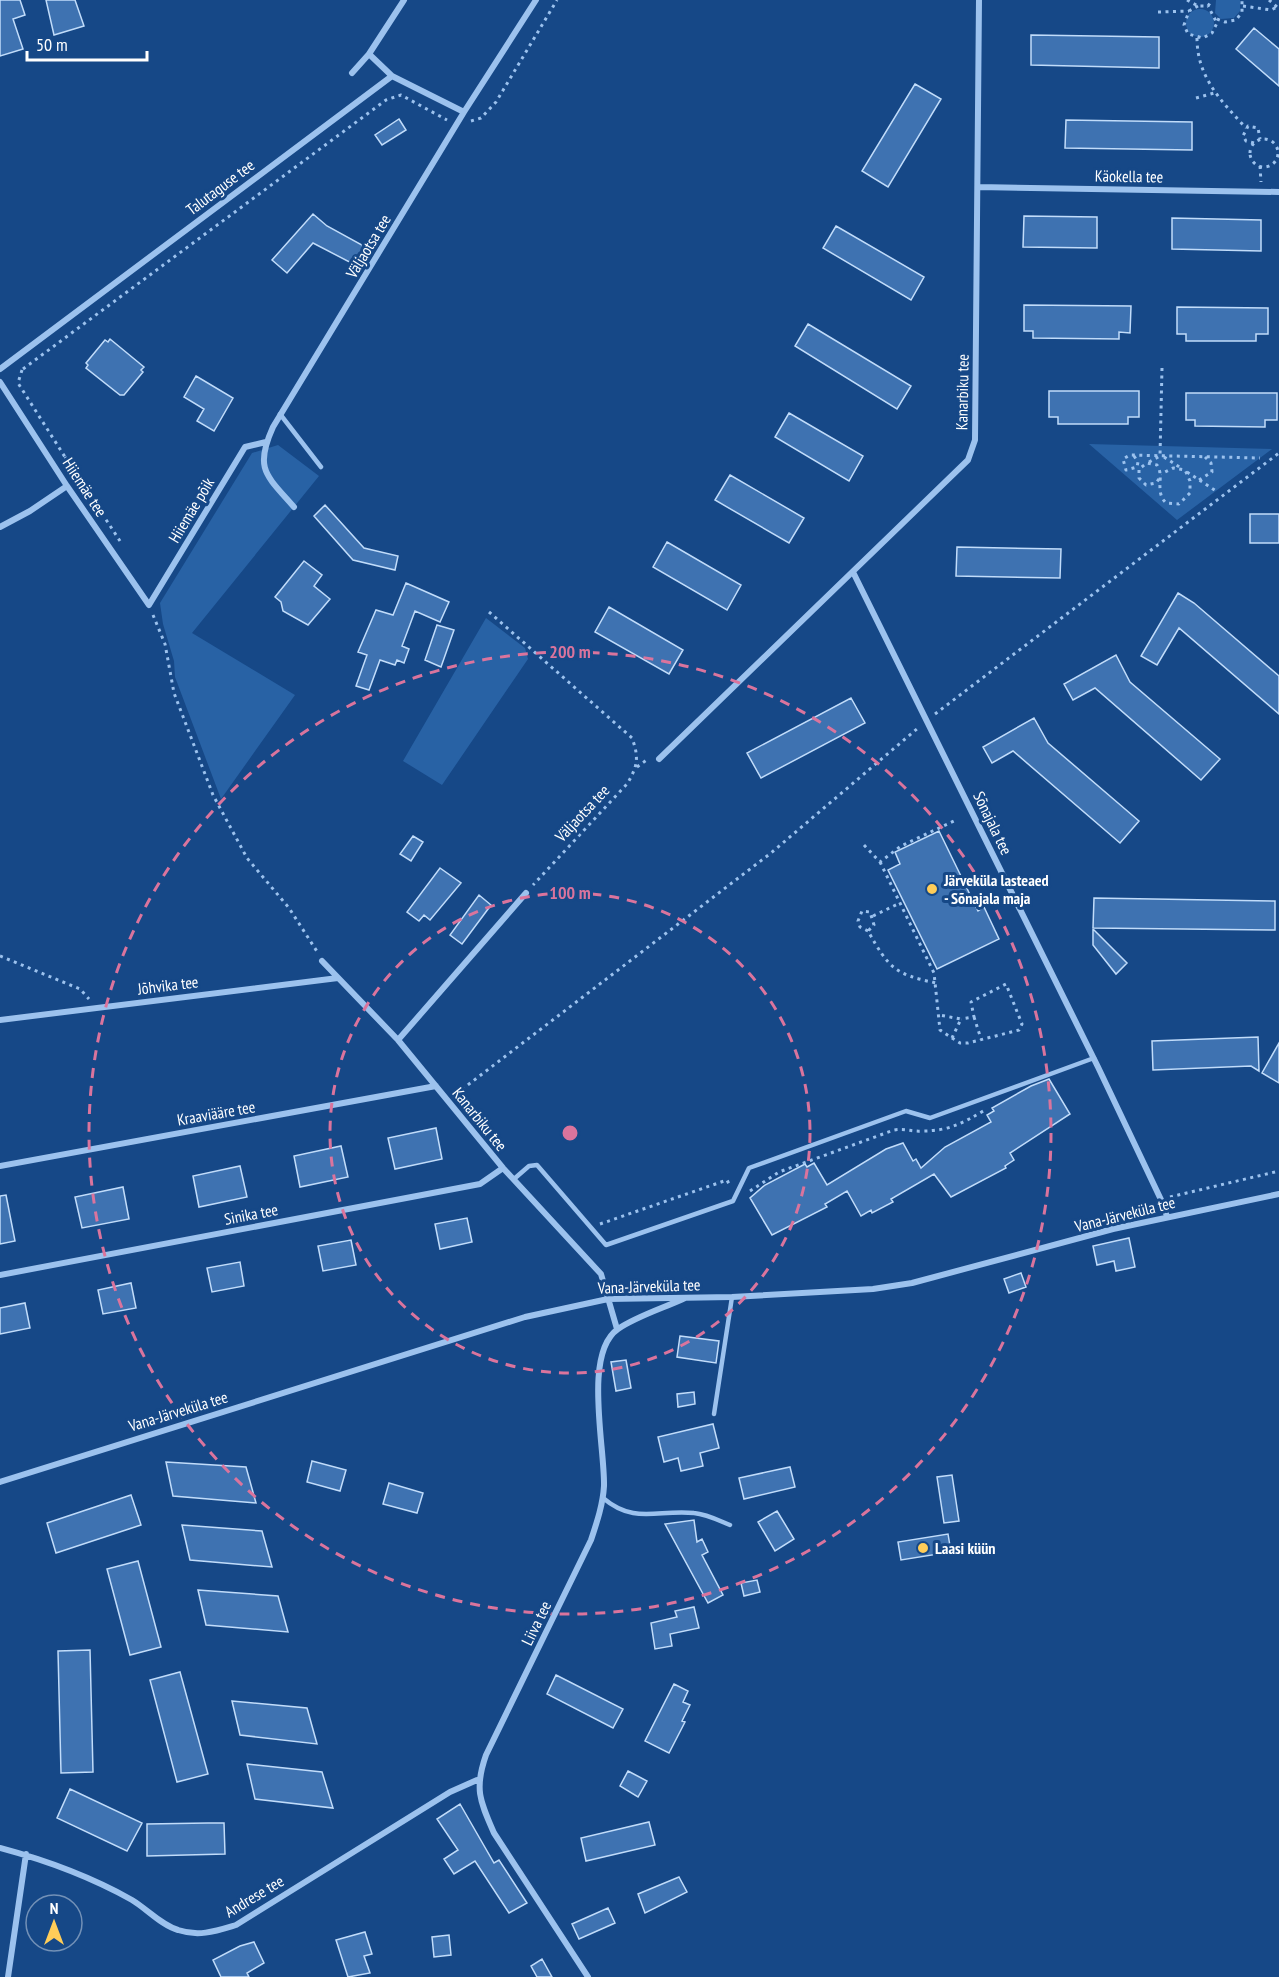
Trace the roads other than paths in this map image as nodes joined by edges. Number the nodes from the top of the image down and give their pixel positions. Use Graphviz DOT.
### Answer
graph roads {
  1 [pos="404,0"];
  2 [pos="536,0"];
  3 [pos="979,0"];
  4 [pos="369,54"];
  5 [pos="352,73"];
  6 [pos="392,76"];
  7 [pos="464,112"];
  8 [pos="978,187"];
  9 [pos="1279,192"];
  10 [pos="0,369"];
  11 [pos="0,382"];
  12 [pos="280,414"];
  13 [pos="266,442"];
  14 [pos="321,467"];
  15 [pos="67,486"];
  16 [pos="294,507"];
  17 [pos="0,527"];
  18 [pos="853,572"];
  19 [pos="149,605"];
  20 [pos="659,759"];
  21 [pos="526,893"];
  22 [pos="322,961"];
  23 [pos="338,978"];
  24 [pos="0,1020"];
  25 [pos="398,1040"];
  26 [pos="1094,1058"];
  27 [pos="436,1086"];
  28 [pos="0,1166"];
  29 [pos="503,1168"];
  30 [pos="514,1179"];
  31 [pos="1279,1194"];
  32 [pos="1167,1217"];
  33 [pos="0,1275"];
  34 [pos="688,1296"];
  35 [pos="732,1297"];
  36 [pos="608,1299"];
  37 [pos="617,1329"];
  38 [pos="714,1414"];
  39 [pos="0,1482"];
  40 [pos="603,1498"];
  41 [pos="730,1525"];
  42 [pos="477,1780"];
  43 [pos="0,1848"];
  44 [pos="26,1854"];
  45 [pos="8,1977"];
  46 [pos="588,1977"];
  1 -- 4 [label="street"];
  2 -- 7 [label="street, Väljaotsa tee"];
  3 -- 8 [label="street, Kanarbiku tee"];
  4 -- 5 [label="street"];
  4 -- 6 [label="street"];
  6 -- 7 [label="street"];
  6 -- 10 [label="street, Talutaguse tee"];
  7 -- 12 [label="street, Väljaotsa tee"];
  8 -- 9 [label="street, Käokella tee"];
  8 -- 18 [label="street, Kanarbiku tee"];
  11 -- 15 [label="street, Hiiemäe tee"];
  12 -- 13 [label="street, Väljaotsa tee"];
  12 -- 14 [label="lane"];
  13 -- 16 [label="street, Väljaotsa tee"];
  13 -- 19 [label="street, Hiiemäe põik"];
  15 -- 17 [label="street"];
  15 -- 19 [label="street, Hiiemäe tee"];
  18 -- 20 [label="street, Kanarbiku tee"];
  18 -- 26 [label="street, Sõnajala tee"];
  21 -- 25 [label="street"];
  22 -- 23 [label="street, Kanarbiku tee"];
  23 -- 24 [label="street, Jõhvika tee"];
  23 -- 25 [label="street, Kanarbiku tee"];
  25 -- 27 [label="street, Kanarbiku tee"];
  26 -- 30 [label="lane"];
  26 -- 32 [label="street, Sõnajala tee"];
  27 -- 28 [label="street, Kraaviääre tee"];
  27 -- 29 [label="street, Kanarbiku tee"];
  29 -- 30 [label="street, Kanarbiku tee"];
  29 -- 33 [label="street, Sinika tee"];
  30 -- 36 [label="street, Kanarbiku tee"];
  31 -- 32 [label="street, Vana-Järveküla tee"];
  32 -- 35 [label="street, Vana-Järveküla tee"];
  34 -- 35 [label="street, Vana-Järveküla tee"];
  34 -- 36 [label="street, Vana-Järveküla tee"];
  34 -- 37 [label="street"];
  35 -- 38 [label="lane"];
  36 -- 37 [label="street, Kanarbiku tee"];
  36 -- 39 [label="street, Vana-Järveküla tee"];
  37 -- 40 [label="street, Liiva tee"];
  40 -- 41 [label="lane"];
  40 -- 42 [label="street, Liiva tee"];
  42 -- 44 [label="street, Andrese tee"];
  42 -- 46 [label="street"];
  43 -- 44 [label="street, Andrese tee"];
  44 -- 45 [label="street"];
}
